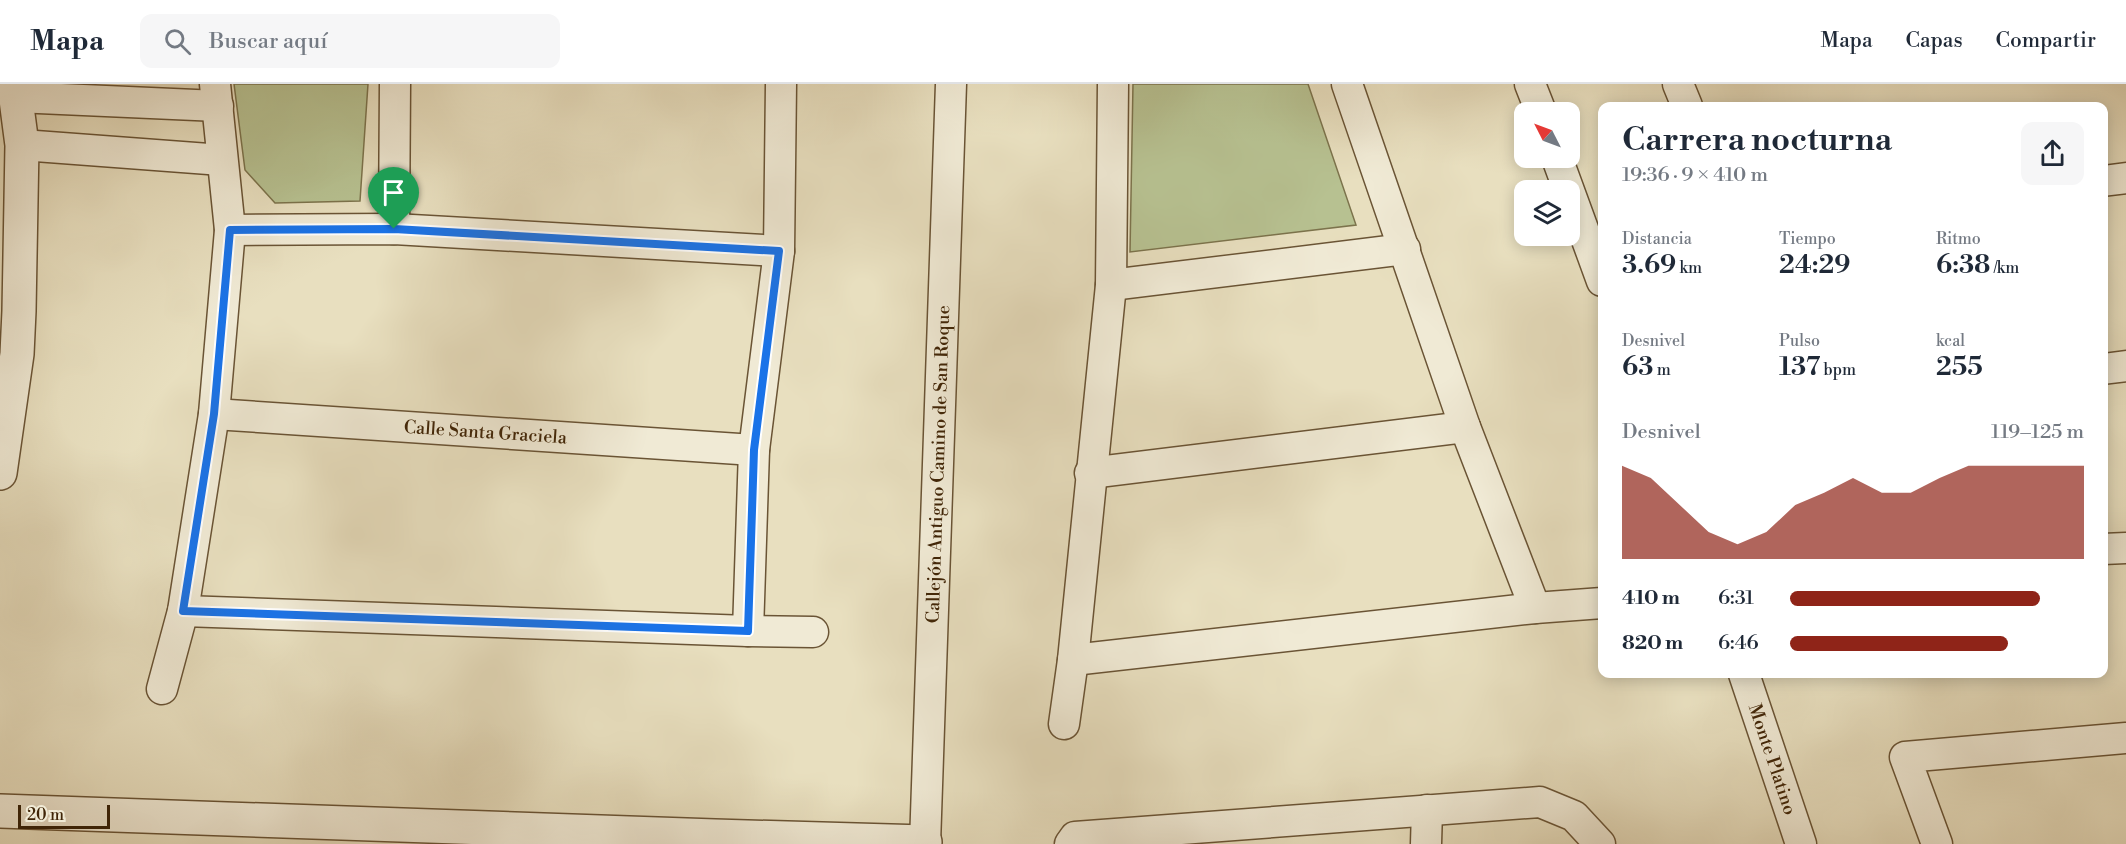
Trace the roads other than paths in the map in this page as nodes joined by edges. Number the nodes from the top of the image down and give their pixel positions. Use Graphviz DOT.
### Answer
graph roads {
  1 [pos="395,84"];
  2 [pos="781,84"];
  3 [pos="951,84"];
  4 [pos="1113,84"];
  5 [pos="1347,84"];
  6 [pos="1530,84"];
  7 [pos="1678,84"];
  8 [pos="15,91"];
  9 [pos="216,95"];
  10 [pos="1537,102"];
  11 [pos="1685,102"];
  12 [pos="22,145"];
  13 [pos="222,160"];
  14 [pos="1561,168"];
  15 [pos="2126,178"];
  16 [pos="2108,180"];
  17 [pos="394,229"];
  18 [pos="230,230"];
  19 [pos="1405,249"];
  20 [pos="779,251"];
  21 [pos="1598,270"];
  22 [pos="1111,285"];
  23 [pos="2126,366"];
  24 [pos="2108,368"];
  25 [pos="214,414"];
  26 [pos="1466,427"];
  27 [pos="754,450"];
  28 [pos="0,473"];
  29 [pos="1090,473"];
  30 [pos="2126,548"];
  31 [pos="2108,549"];
  32 [pos="1598,603"];
  33 [pos="1535,608"];
  34 [pos="183,611"];
  35 [pos="748,631"];
  36 [pos="813,632"];
  37 [pos="1072,660"];
  38 [pos="1745,678"];
  39 [pos="162,689"];
  40 [pos="1064,724"];
  41 [pos="2126,738"];
  42 [pos="1426,810"];
  43 [pos="0,811"];
  44 [pos="1241,834"];
  45 [pos="925,843"];
  46 [pos="1070,844"];
  47 [pos="1426,844"];
  48 [pos="1600,844"];
  49 [pos="1801,844"];
  50 [pos="1937,844"];
  1 -- 17 [label="street"];
  2 -- 20 [label="street"];
  3 -- 45 [label="street, Callejón Antiguo Camino de San Roque"];
  4 -- 22 [label="street"];
  5 -- 19 [label="street"];
  6 -- 10 [label="street"];
  7 -- 11 [label="street"];
  8 -- 9 [label="street"];
  8 -- 12 [label="street"];
  9 -- 13 [label="street"];
  12 -- 13 [label="street"];
  12 -- 28 [label="street"];
  13 -- 18 [label="street"];
  14 -- 21 [label="street"];
  15 -- 16 [label="street"];
  17 -- 18 [label="street"];
  17 -- 20 [label="street"];
  18 -- 25 [label="street"];
  19 -- 22 [label="street"];
  19 -- 26 [label="street"];
  20 -- 27 [label="street"];
  22 -- 29 [label="street"];
  23 -- 24 [label="street"];
  25 -- 27 [label="street, Calle Santa Graciela"];
  25 -- 34 [label="street"];
  26 -- 29 [label="street"];
  26 -- 33 [label="street"];
  27 -- 35 [label="street"];
  29 -- 37 [label="street"];
  30 -- 31 [label="street"];
  32 -- 33 [label="street"];
  33 -- 37 [label="street"];
  34 -- 35 [label="street"];
  34 -- 39 [label="street"];
  35 -- 36 [label="street"];
  37 -- 40 [label="street"];
  38 -- 49 [label="street, Monte Platino"];
  41 -- 50 [label="street"];
  42 -- 44 [label="street"];
  42 -- 47 [label="street"];
  42 -- 48 [label="street"];
  43 -- 45 [label="street"];
  44 -- 46 [label="street"];
}
